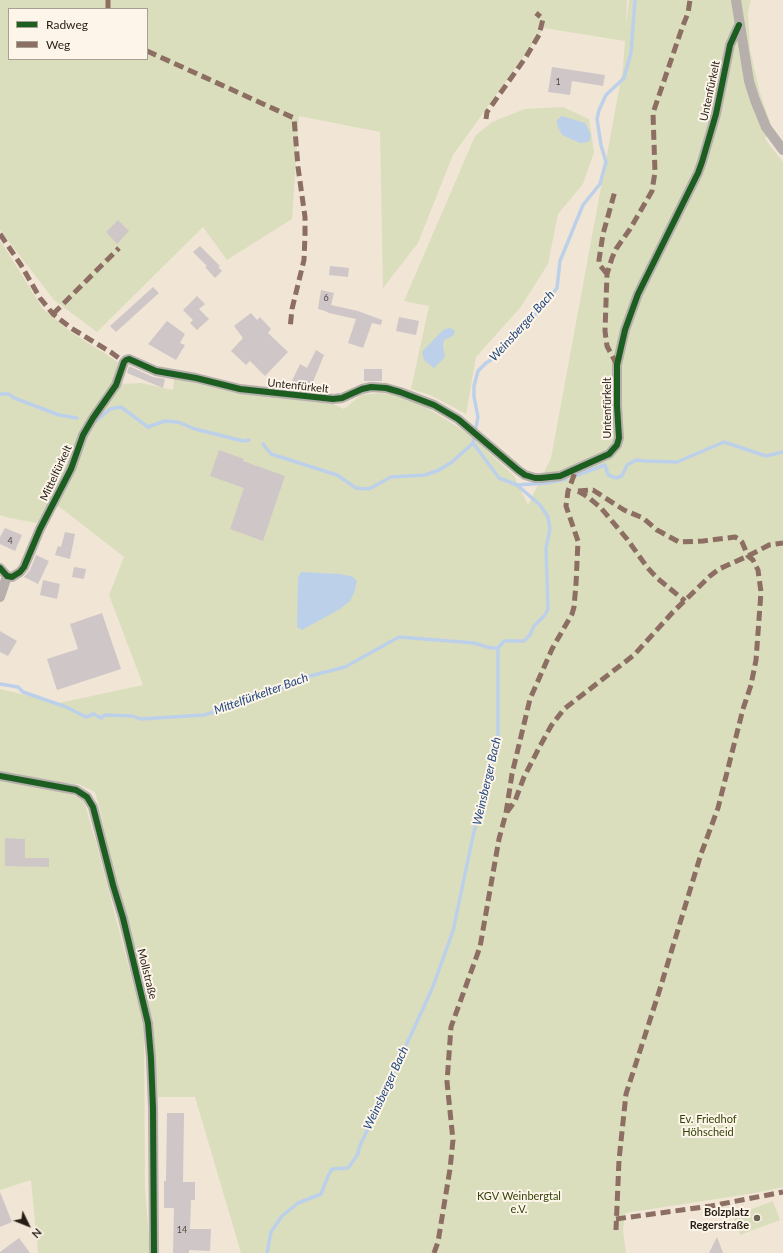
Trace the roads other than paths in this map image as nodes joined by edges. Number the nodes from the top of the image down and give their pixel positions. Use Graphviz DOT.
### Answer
graph roads {
  1 [pos="736,0"];
  2 [pos="739,25"];
  3 [pos="783,150"];
  4 [pos="124,362"];
  5 [pos="0,568"];
  6 [pos="7,576"];
  7 [pos="0,597"];
  8 [pos="0,776"];
  9 [pos="154,1253"];
  1 -- 2 [label="street"];
  2 -- 3 [label="street"];
  2 -- 4 [label="street, Untenfürkelt"];
  4 -- 6 [label="street, Mittelfürkelt"];
  5 -- 6 [label="street"];
  6 -- 7 [label="street"];
  8 -- 9 [label="street, Mollstraße"];
}
